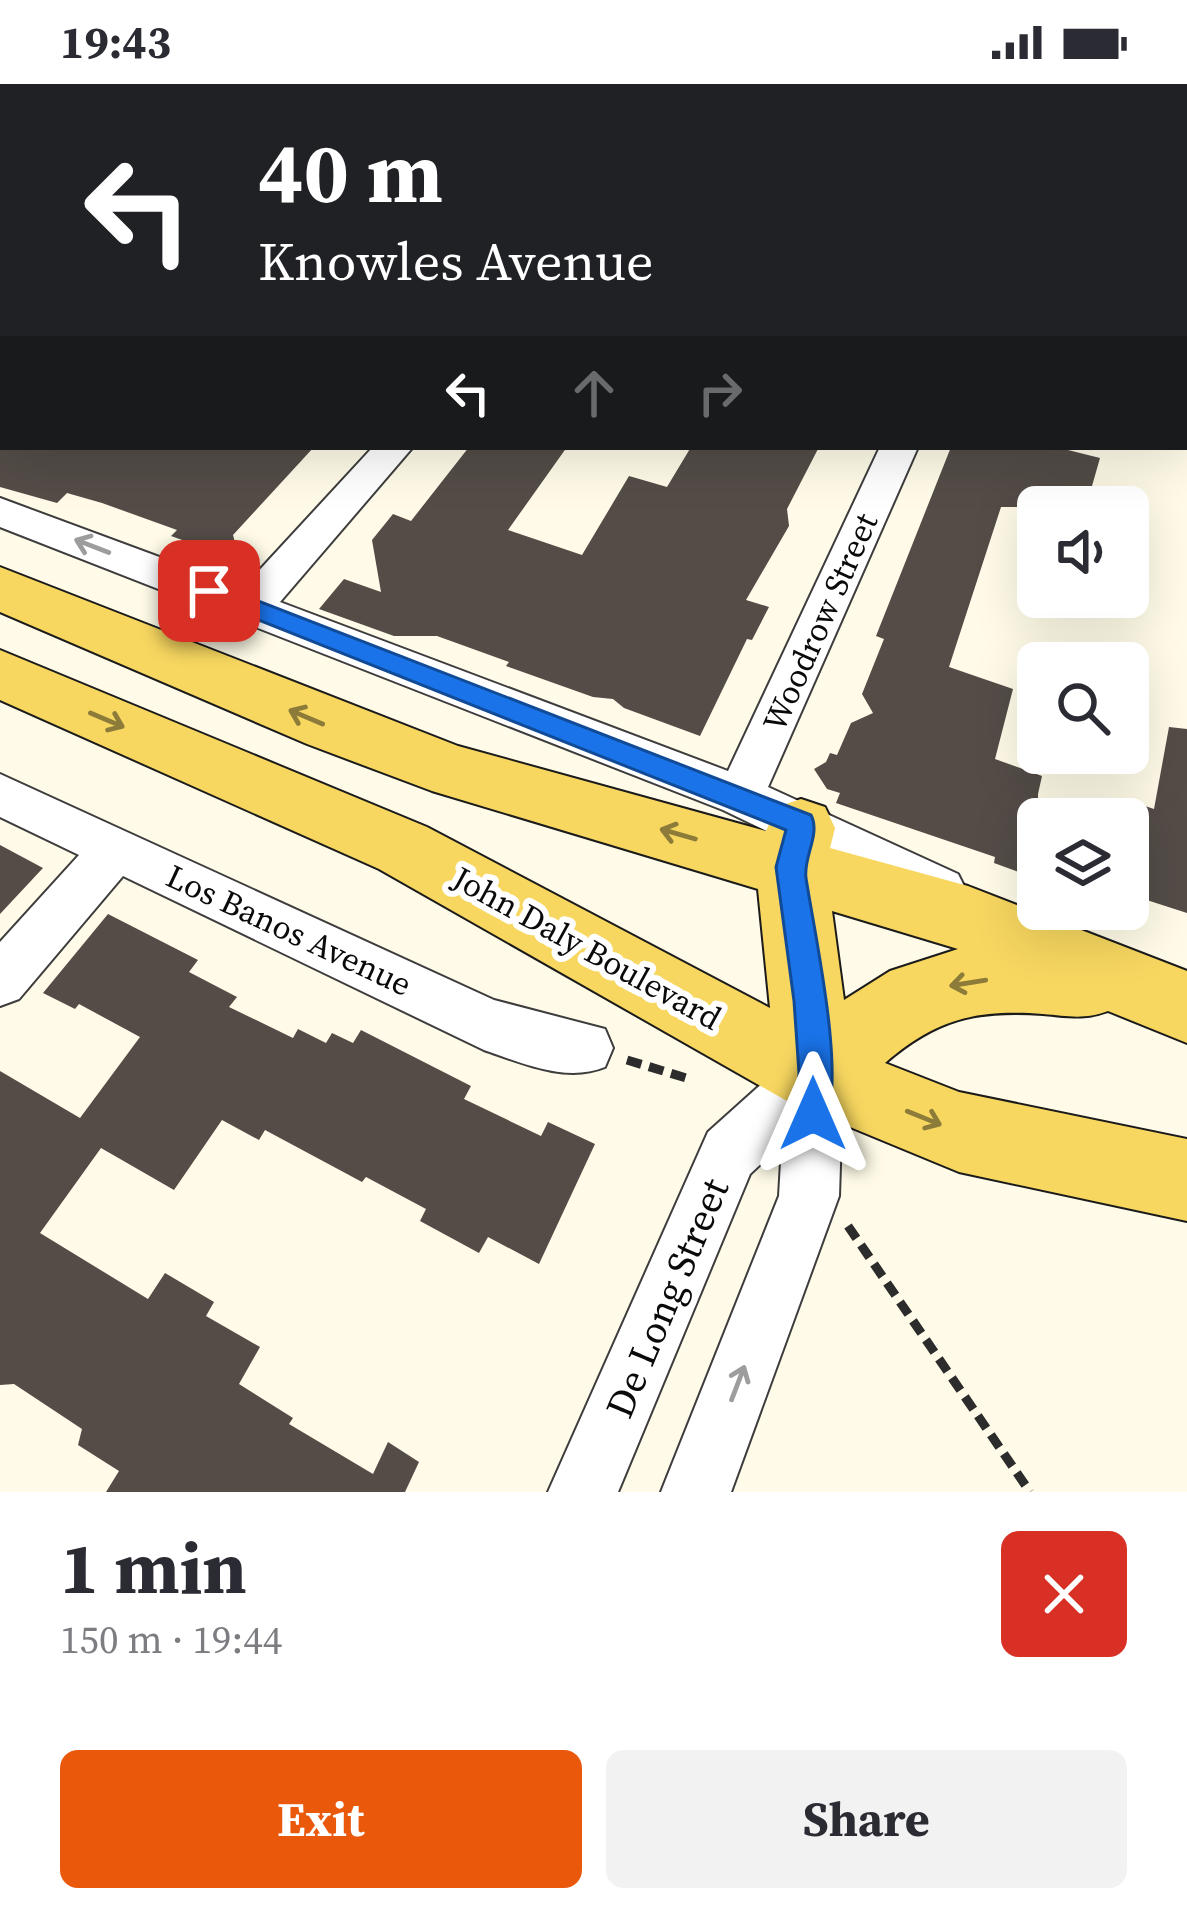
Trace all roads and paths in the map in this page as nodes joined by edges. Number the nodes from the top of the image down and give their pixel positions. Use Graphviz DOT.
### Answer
graph roads {
  1 [pos="391,450"];
  2 [pos="898,450"];
  3 [pos="0,512"];
  4 [pos="0,588"];
  5 [pos="251,607"];
  6 [pos="0,674"];
  7 [pos="0,794"];
  8 [pos="777,829"];
  9 [pos="116,848"];
  10 [pos="0,981"];
  11 [pos="1177,1003"];
  12 [pos="585,1048"];
  13 [pos="815,1073"];
  14 [pos="693,1080"];
  15 [pos="1187,1180"];
  16 [pos="846,1223"];
  17 [pos="584,1492"];
  18 [pos="696,1492"];
  19 [pos="1030,1492"];
  1 -- 5 [label="street"];
  2 -- 8 [label="street, Woodrow Street"];
  5 -- 3 [label="street, one-way"];
  8 -- 4 [label="main road, one-way"];
  5 -- 8 [label="street"];
  6 -- 13 [label="main road, John Daly Boulevard, one-way"];
  7 -- 9 [label="street, Los Banos Avenue"];
  8 -- 11 [label="main road"];
  8 -- 13 [label="main road"];
  9 -- 10 [label="street"];
  9 -- 12 [label="street, Los Banos Avenue"];
  11 -- 13 [label="main road, one-way"];
  12 -- 14 [label="path"];
  13 -- 15 [label="main road, John Daly Boulevard, one-way"];
  13 -- 17 [label="street, De Long Street"];
  18 -- 13 [label="street, one-way"];
  16 -- 19 [label="path"];
}
